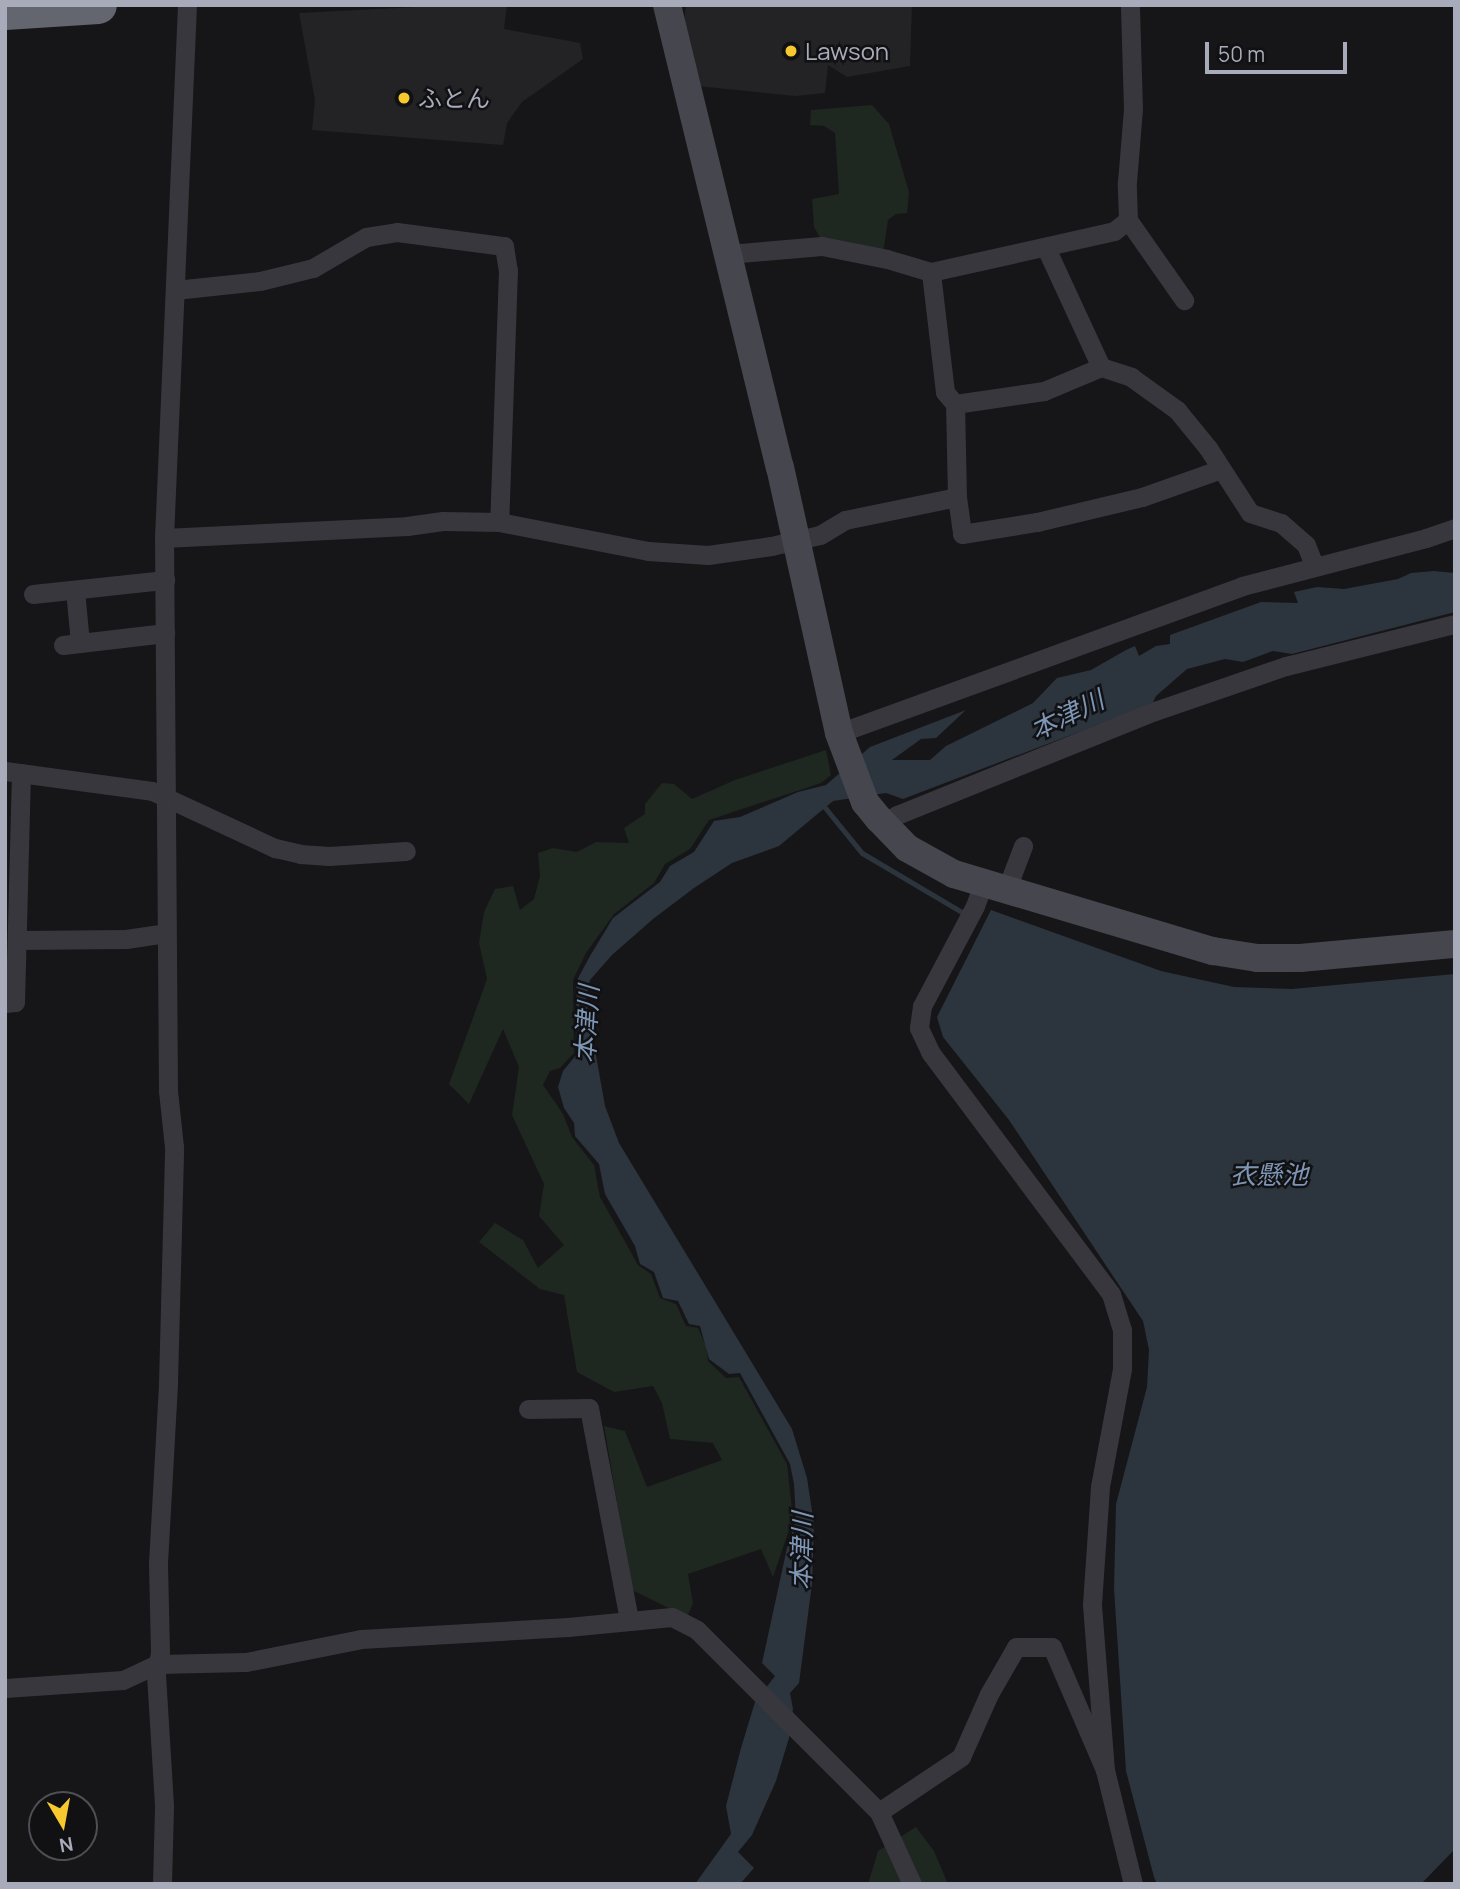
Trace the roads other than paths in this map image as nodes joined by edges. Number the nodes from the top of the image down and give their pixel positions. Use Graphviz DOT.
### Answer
graph roads {
  1 [pos="98,5"];
  2 [pos="187,5"];
  3 [pos="667,5"];
  4 [pos="1130,5"];
  5 [pos="5,11"];
  6 [pos="1128,220"];
  7 [pos="1045,248"];
  8 [pos="728,254"];
  9 [pos="931,272"];
  10 [pos="175,290"];
  11 [pos="1184,300"];
  12 [pos="1101,367"];
  13 [pos="955,404"];
  14 [pos="1221,468"];
  15 [pos="957,497"];
  16 [pos="499,522"];
  17 [pos="1455,528"];
  18 [pos="164,538"];
  19 [pos="794,540"];
  20 [pos="1314,565"];
  21 [pos="164,580"];
  22 [pos="75,590"];
  23 [pos="33,594"];
  24 [pos="1455,624"];
  25 [pos="165,633"];
  26 [pos="841,736"];
  27 [pos="13,772"];
  28 [pos="165,796"];
  29 [pos="881,821"];
  30 [pos="1023,846"];
  31 [pos="406,850"];
  32 [pos="995,886"];
  33 [pos="166,933"];
  34 [pos="17,940"];
  35 [pos="1455,944"];
  36 [pos="5,1003"];
  37 [pos="528,1409"];
  38 [pos="629,1620"];
  39 [pos="158,1664"];
  40 [pos="5,1688"];
  41 [pos="1105,1770"];
  42 [pos="879,1812"];
  43 [pos="162,1884"];
  44 [pos="912,1884"];
  45 [pos="1133,1884"];
  1 -- 5 [label="highway"];
  2 -- 10 [label="street"];
  3 -- 8 [label="street"];
  4 -- 6 [label="street"];
  6 -- 7 [label="street"];
  6 -- 11 [label="street"];
  7 -- 9 [label="street"];
  7 -- 12 [label="street"];
  8 -- 9 [label="street"];
  8 -- 19 [label="street"];
  9 -- 13 [label="street"];
  10 -- 16 [label="street"];
  10 -- 18 [label="street"];
  12 -- 13 [label="street"];
  12 -- 14 [label="street"];
  13 -- 15 [label="street"];
  14 -- 15 [label="street"];
  14 -- 20 [label="street"];
  15 -- 19 [label="street"];
  16 -- 18 [label="street"];
  16 -- 19 [label="street"];
  17 -- 20 [label="street"];
  18 -- 21 [label="street"];
  19 -- 26 [label="street"];
  20 -- 26 [label="street"];
  21 -- 22 [label="street"];
  21 -- 25 [label="street"];
  22 -- 23 [label="street"];
  22 -- 25 [label="street"];
  24 -- 29 [label="street"];
  25 -- 28 [label="street"];
  26 -- 29 [label="street"];
  27 -- 28 [label="street"];
  27 -- 34 [label="street"];
  28 -- 31 [label="street"];
  28 -- 33 [label="street"];
  29 -- 32 [label="street"];
  30 -- 32 [label="street"];
  32 -- 35 [label="street"];
  32 -- 41 [label="street"];
  33 -- 34 [label="street"];
  33 -- 39 [label="street"];
  34 -- 36 [label="street"];
  37 -- 38 [label="street"];
  38 -- 39 [label="street"];
  38 -- 42 [label="street"];
  39 -- 40 [label="street"];
  39 -- 43 [label="street"];
  41 -- 42 [label="street"];
  41 -- 45 [label="street"];
  42 -- 44 [label="street"];
}
